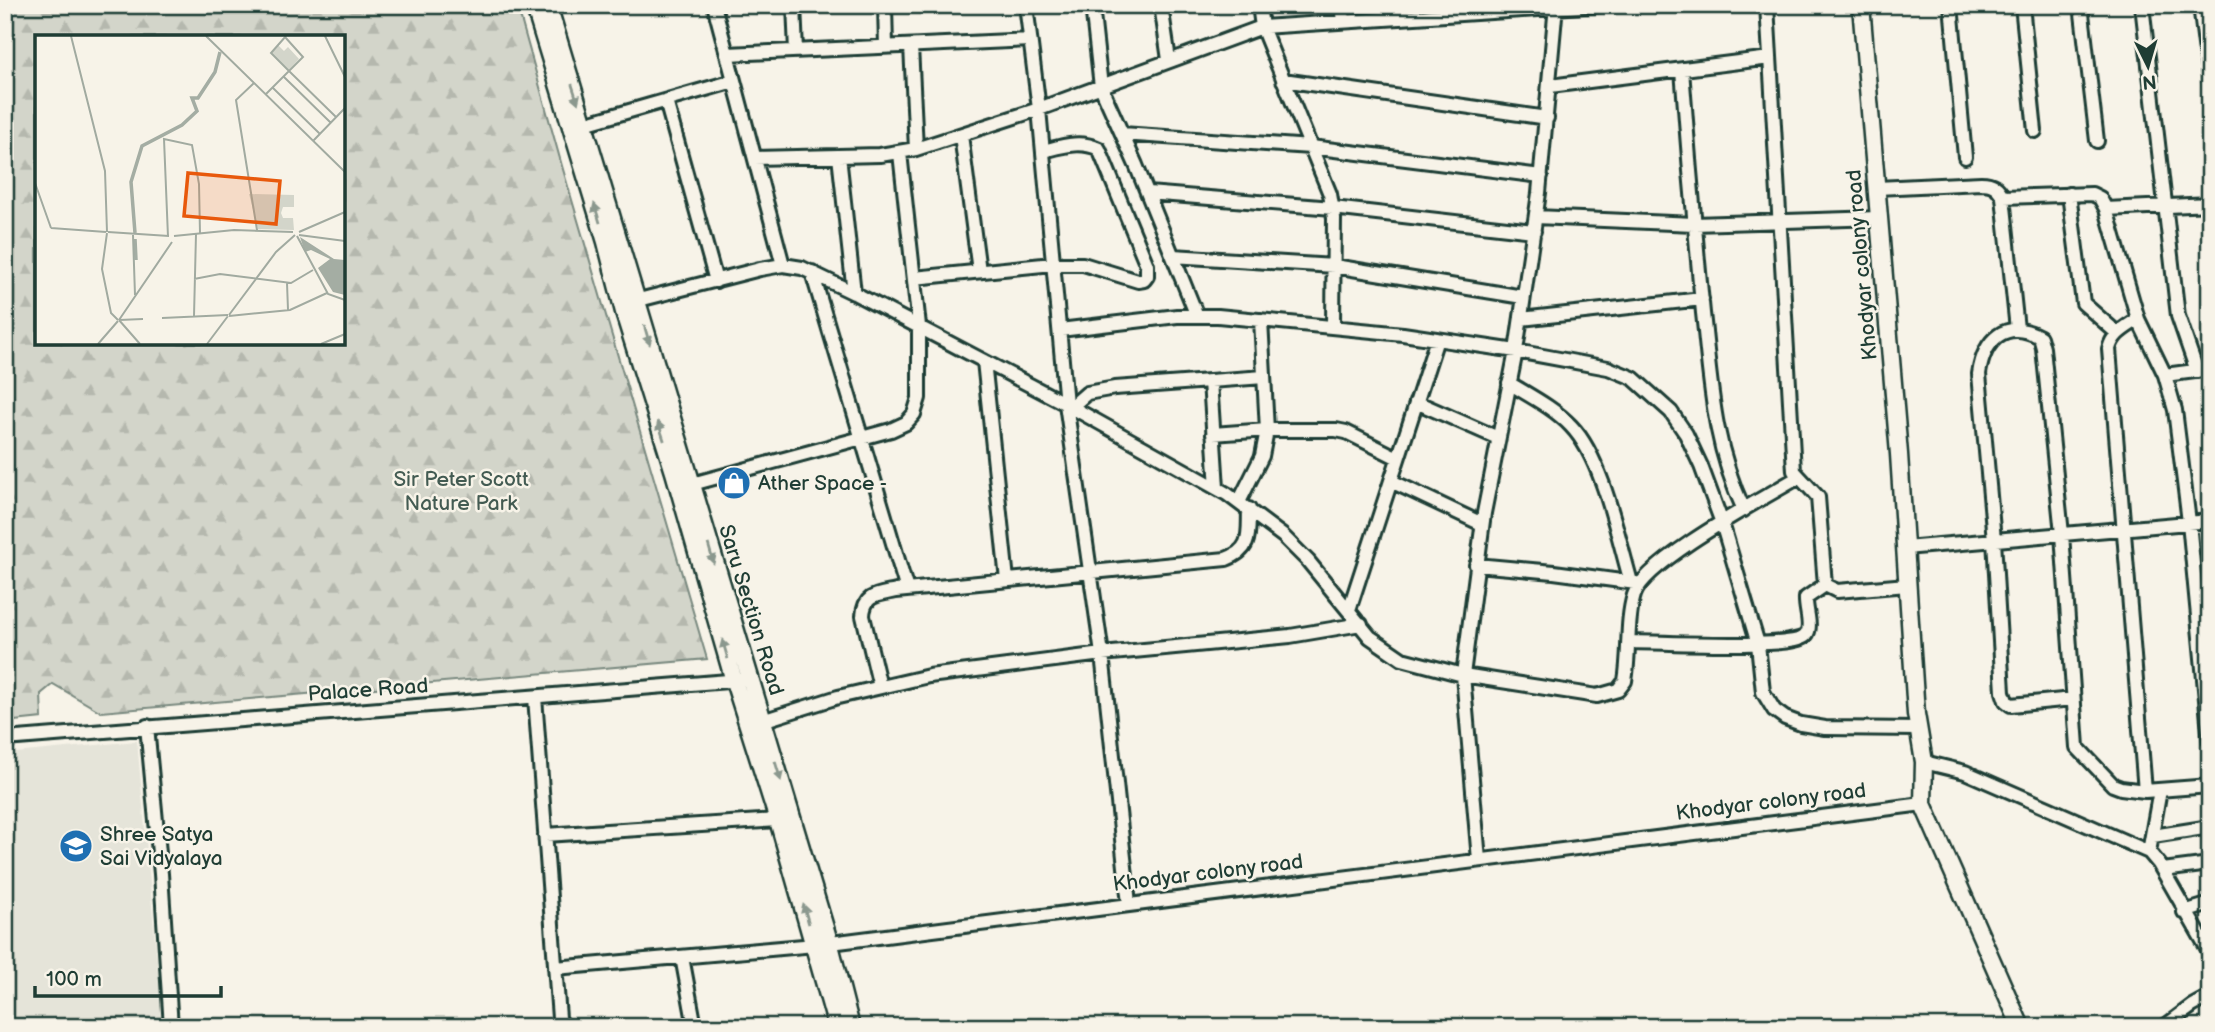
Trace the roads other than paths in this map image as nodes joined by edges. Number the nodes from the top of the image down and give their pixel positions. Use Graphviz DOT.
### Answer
graph roads {
  1 [pos="534,5"];
  2 [pos="548,5"];
  3 [pos="714,5"];
  4 [pos="794,5"];
  5 [pos="885,5"];
  6 [pos="1026,5"];
  7 [pos="1092,5"];
  8 [pos="1161,5"];
  9 [pos="1259,5"];
  10 [pos="1342,5"];
  11 [pos="1599,5"];
  12 [pos="1767,5"];
  13 [pos="1861,5"];
  14 [pos="1951,5"];
  15 [pos="2022,5"];
  16 [pos="2081,5"];
  17 [pos="2142,5"];
  18 [pos="2200,5"];
  19 [pos="1557,6"];
  20 [pos="1425,11"];
  21 [pos="1344,21"];
  22 [pos="1262,26"];
  23 [pos="1030,40"];
  24 [pos="911,46"];
  25 [pos="886,47"];
  26 [pos="796,51"];
  27 [pos="727,54"];
  28 [pos="1770,58"];
  29 [pos="1169,60"];
  30 [pos="1682,69"];
  31 [pos="1283,80"];
  32 [pos="734,81"];
  33 [pos="2210,84"];
  34 [pos="1550,86"];
  35 [pos="1101,87"];
  36 [pos="666,101"];
  37 [pos="1039,109"];
  38 [pos="1547,118"];
  39 [pos="584,124"];
  40 [pos="2035,131"];
  41 [pos="1122,134"];
  42 [pos="961,135"];
  43 [pos="2097,141"];
  44 [pos="1311,147"];
  45 [pos="916,149"];
  46 [pos="1042,151"];
  47 [pos="900,153"];
  48 [pos="839,156"];
  49 [pos="1965,156"];
  50 [pos="755,158"];
  51 [pos="1541,176"];
  52 [pos="1877,188"];
  53 [pos="1148,193"];
  54 [pos="2069,194"];
  55 [pos="2003,197"];
  56 [pos="2210,204"];
  57 [pos="2166,206"];
  58 [pos="1333,208"];
  59 [pos="2106,209"];
  60 [pos="1536,217"];
  61 [pos="1879,218"];
  62 [pos="1780,221"];
  63 [pos="1694,224"];
  64 [pos="1534,231"];
  65 [pos="1173,256"];
  66 [pos="1053,264"];
  67 [pos="783,265"];
  68 [pos="1335,267"];
  69 [pos="979,271"];
  70 [pos="812,272"];
  71 [pos="914,278"];
  72 [pos="716,281"];
  73 [pos="855,293"];
  74 [pos="1523,297"];
  75 [pos="1702,299"];
  76 [pos="629,303"];
  77 [pos="1197,316"];
  78 [pos="1521,319"];
  79 [pos="2138,319"];
  80 [pos="1261,320"];
  81 [pos="919,326"];
  82 [pos="1333,326"];
  83 [pos="1060,330"];
  84 [pos="2017,330"];
  85 [pos="2117,333"];
  86 [pos="1437,339"];
  87 [pos="1516,351"];
  88 [pos="985,361"];
  89 [pos="2203,370"];
  90 [pos="2165,375"];
  91 [pos="1265,377"];
  92 [pos="1210,381"];
  93 [pos="1509,383"];
  94 [pos="1416,402"];
  95 [pos="1069,405"];
  96 [pos="1267,430"];
  97 [pos="1213,434"];
  98 [pos="1498,438"];
  99 [pos="862,439"];
  100 [pos="1398,458"];
  101 [pos="1799,477"];
  102 [pos="1391,481"];
  103 [pos="692,484"];
  104 [pos="1217,488"];
  105 [pos="1244,505"];
  106 [pos="1744,510"];
  107 [pos="2210,521"];
  108 [pos="2189,522"];
  109 [pos="1722,523"];
  110 [pos="1482,524"];
  111 [pos="2123,528"];
  112 [pos="2062,534"];
  113 [pos="1994,540"];
  114 [pos="1905,548"];
  115 [pos="1476,565"];
  116 [pos="1090,572"];
  117 [pos="1007,580"];
  118 [pos="1635,583"];
  119 [pos="1825,585"];
  120 [pos="1907,586"];
  121 [pos="907,590"];
  122 [pos="1349,610"];
  123 [pos="1361,624"];
  124 [pos="1630,642"];
  125 [pos="1758,644"];
  126 [pos="1102,654"];
  127 [pos="1463,675"];
  128 [pos="742,679"];
  129 [pos="880,687"];
  130 [pos="535,697"];
  131 [pos="2073,699"];
  132 [pos="762,721"];
  133 [pos="147,726"];
  134 [pos="1919,729"];
  135 [pos="5,739"];
  136 [pos="2210,742"];
  137 [pos="1924,762"];
  138 [pos="2210,786"];
  139 [pos="2160,790"];
  140 [pos="2145,791"];
  141 [pos="1923,804"];
  142 [pos="778,820"];
  143 [pos="2210,827"];
  144 [pos="545,835"];
  145 [pos="2153,836"];
  146 [pos="2149,852"];
  147 [pos="1479,860"];
  148 [pos="2210,864"];
  149 [pos="2163,870"];
  150 [pos="1129,904"];
  151 [pos="2210,904"];
  152 [pos="2184,912"];
  153 [pos="822,943"];
  154 [pos="2210,953"];
  155 [pos="682,957"];
  156 [pos="555,968"];
  157 [pos="2210,996"];
  158 [pos="171,1027"];
  159 [pos="564,1027"];
  160 [pos="695,1027"];
  161 [pos="837,1027"];
  162 [pos="851,1027"];
  163 [pos="2021,1027"];
  164 [pos="2164,1027"];
  76 -- 1 [label="street, Saru Section Road, one-way"];
  2 -- 39 [label="street, Saru Section Road, one-way"];
  3 -- 27 [label="street"];
  4 -- 26 [label="street"];
  5 -- 25 [label="street"];
  6 -- 23 [label="street"];
  7 -- 35 [label="street"];
  8 -- 29 [label="street"];
  9 -- 22 [label="street"];
  10 -- 21 [label="street"];
  11 -- 19 [label="street"];
  12 -- 28 [label="street"];
  13 -- 52 [label="street, Khodyar colony road"];
  14 -- 49 [label="street"];
  15 -- 40 [label="street"];
  16 -- 43 [label="street"];
  17 -- 57 [label="street"];
  18 -- 33 [label="street"];
  19 -- 20 [label="street"];
  19 -- 34 [label="street"];
  20 -- 21 [label="street"];
  21 -- 22 [label="street"];
  22 -- 29 [label="street"];
  22 -- 31 [label="street"];
  23 -- 24 [label="street"];
  23 -- 37 [label="street"];
  24 -- 25 [label="street"];
  24 -- 45 [label="street"];
  25 -- 26 [label="street"];
  26 -- 27 [label="street"];
  27 -- 32 [label="street"];
  28 -- 30 [label="street"];
  28 -- 62 [label="street"];
  29 -- 35 [label="street"];
  30 -- 34 [label="street"];
  30 -- 63 [label="street"];
  31 -- 38 [label="street"];
  31 -- 44 [label="street"];
  32 -- 36 [label="street"];
  32 -- 50 [label="street"];
  34 -- 38 [label="street"];
  35 -- 37 [label="street"];
  35 -- 41 [label="street"];
  36 -- 39 [label="street"];
  36 -- 72 [label="street"];
  37 -- 42 [label="street"];
  37 -- 46 [label="street"];
  38 -- 51 [label="street"];
  39 -- 76 [label="street, Saru Section Road"];
  41 -- 44 [label="street"];
  41 -- 53 [label="street"];
  42 -- 45 [label="street"];
  42 -- 69 [label="street"];
  44 -- 51 [label="street"];
  44 -- 58 [label="street"];
  45 -- 47 [label="street"];
  46 -- 66 [label="street"];
  46 -- 66 [label="street"];
  47 -- 48 [label="street"];
  47 -- 71 [label="street"];
  48 -- 50 [label="street"];
  48 -- 73 [label="street"];
  50 -- 67 [label="street"];
  51 -- 60 [label="street"];
  52 -- 55 [label="street"];
  52 -- 61 [label="street, Khodyar colony road"];
  53 -- 58 [label="street"];
  53 -- 65 [label="street"];
  54 -- 55 [label="street"];
  54 -- 59 [label="street"];
  54 -- 85 [label="street"];
  55 -- 84 [label="street"];
  56 -- 57 [label="street"];
  57 -- 59 [label="street"];
  57 -- 89 [label="street"];
  58 -- 64 [label="street"];
  58 -- 68 [label="street"];
  59 -- 79 [label="street"];
  60 -- 63 [label="street"];
  60 -- 64 [label="street"];
  61 -- 62 [label="street"];
  61 -- 114 [label="street, Khodyar colony road"];
  62 -- 63 [label="street"];
  62 -- 101 [label="street"];
  63 -- 75 [label="street"];
  64 -- 74 [label="street"];
  65 -- 68 [label="street"];
  65 -- 77 [label="street"];
  66 -- 69 [label="street"];
  66 -- 83 [label="street"];
  67 -- 70 [label="street"];
  67 -- 72 [label="street"];
  68 -- 74 [label="street"];
  68 -- 82 [label="street"];
  69 -- 71 [label="street"];
  70 -- 73 [label="street"];
  70 -- 99 [label="street"];
  71 -- 81 [label="street"];
  72 -- 76 [label="street"];
  73 -- 81 [label="street"];
  74 -- 78 [label="street"];
  75 -- 78 [label="street"];
  75 -- 106 [label="street"];
  76 -- 103 [label="street, Saru Section Road, one-way"];
  128 -- 76 [label="street, Saru Section Road, one-way"];
  77 -- 80 [label="street"];
  77 -- 83 [label="street"];
  78 -- 87 [label="street"];
  79 -- 85 [label="street"];
  79 -- 90 [label="street"];
  80 -- 82 [label="street"];
  80 -- 91 [label="street"];
  81 -- 88 [label="street"];
  81 -- 99 [label="street"];
  82 -- 86 [label="street"];
  83 -- 95 [label="street"];
  84 -- 112 [label="street"];
  84 -- 113 [label="street"];
  85 -- 111 [label="street"];
  86 -- 87 [label="street"];
  86 -- 94 [label="street"];
  87 -- 93 [label="street"];
  87 -- 109 [label="street"];
  88 -- 95 [label="street"];
  88 -- 117 [label="street"];
  89 -- 90 [label="street"];
  90 -- 108 [label="street"];
  91 -- 92 [label="street"];
  91 -- 96 [label="street"];
  92 -- 95 [label="street"];
  92 -- 97 [label="street"];
  93 -- 98 [label="street"];
  93 -- 118 [label="street"];
  94 -- 98 [label="street"];
  94 -- 100 [label="street"];
  95 -- 104 [label="street"];
  95 -- 116 [label="street"];
  96 -- 97 [label="street"];
  96 -- 100 [label="street"];
  96 -- 105 [label="street"];
  97 -- 104 [label="street"];
  98 -- 110 [label="street"];
  99 -- 103 [label="street"];
  99 -- 121 [label="street"];
  100 -- 102 [label="street"];
  101 -- 106 [label="street"];
  101 -- 119 [label="street"];
  102 -- 110 [label="street"];
  102 -- 122 [label="street"];
  103 -- 128 [label="street, Saru Section Road, one-way"];
  104 -- 105 [label="street"];
  105 -- 116 [label="street"];
  105 -- 122 [label="street"];
  106 -- 109 [label="street"];
  107 -- 108 [label="street"];
  108 -- 111 [label="street"];
  108 -- 136 [label="street"];
  109 -- 118 [label="street"];
  109 -- 125 [label="street"];
  110 -- 115 [label="street"];
  111 -- 112 [label="street"];
  111 -- 140 [label="street"];
  112 -- 113 [label="street"];
  112 -- 131 [label="street"];
  113 -- 114 [label="street"];
  113 -- 131 [label="street"];
  114 -- 120 [label="street, Khodyar colony road"];
  115 -- 118 [label="street"];
  115 -- 127 [label="street"];
  116 -- 117 [label="street"];
  116 -- 126 [label="street"];
  117 -- 121 [label="street"];
  118 -- 124 [label="street"];
  119 -- 120 [label="street"];
  119 -- 125 [label="street"];
  120 -- 134 [label="street, Khodyar colony road"];
  121 -- 129 [label="street"];
  122 -- 123 [label="street"];
  123 -- 126 [label="street"];
  123 -- 127 [label="street"];
  124 -- 125 [label="street"];
  124 -- 127 [label="street"];
  125 -- 134 [label="street"];
  126 -- 129 [label="street"];
  126 -- 150 [label="street"];
  127 -- 147 [label="street"];
  128 -- 130 [label="street, Palace Road"];
  128 -- 132 [label="street, Saru Section Road"];
  128 -- 142 [label="street, Saru Section Road"];
  129 -- 132 [label="street"];
  130 -- 133 [label="street, Palace Road"];
  130 -- 144 [label="street"];
  131 -- 140 [label="street"];
  132 -- 153 [label="street, Saru Section Road, one-way"];
  133 -- 135 [label="street, Palace Road"];
  133 -- 158 [label="street"];
  134 -- 137 [label="street, Khodyar colony road"];
  137 -- 141 [label="street, Khodyar colony road"];
  137 -- 146 [label="street"];
  138 -- 139 [label="street"];
  139 -- 140 [label="street"];
  139 -- 145 [label="street"];
  141 -- 147 [label="street, Khodyar colony road"];
  141 -- 163 [label="street"];
  142 -- 144 [label="street"];
  153 -- 142 [label="street, Saru Section Road, one-way"];
  143 -- 145 [label="street"];
  144 -- 156 [label="street"];
  145 -- 146 [label="street"];
  146 -- 149 [label="street"];
  147 -- 150 [label="street, Khodyar colony road"];
  148 -- 149 [label="street"];
  149 -- 152 [label="street"];
  150 -- 153 [label="street, Khodyar colony road"];
  151 -- 152 [label="street"];
  152 -- 154 [label="street"];
  153 -- 155 [label="street, Khodyar colony road"];
  153 -- 161 [label="street, Saru Section Road"];
  153 -- 162 [label="street, Saru Section Road"];
  155 -- 156 [label="street, Khodyar colony road"];
  155 -- 160 [label="street"];
  156 -- 159 [label="street"];
  157 -- 164 [label="street"];
}
